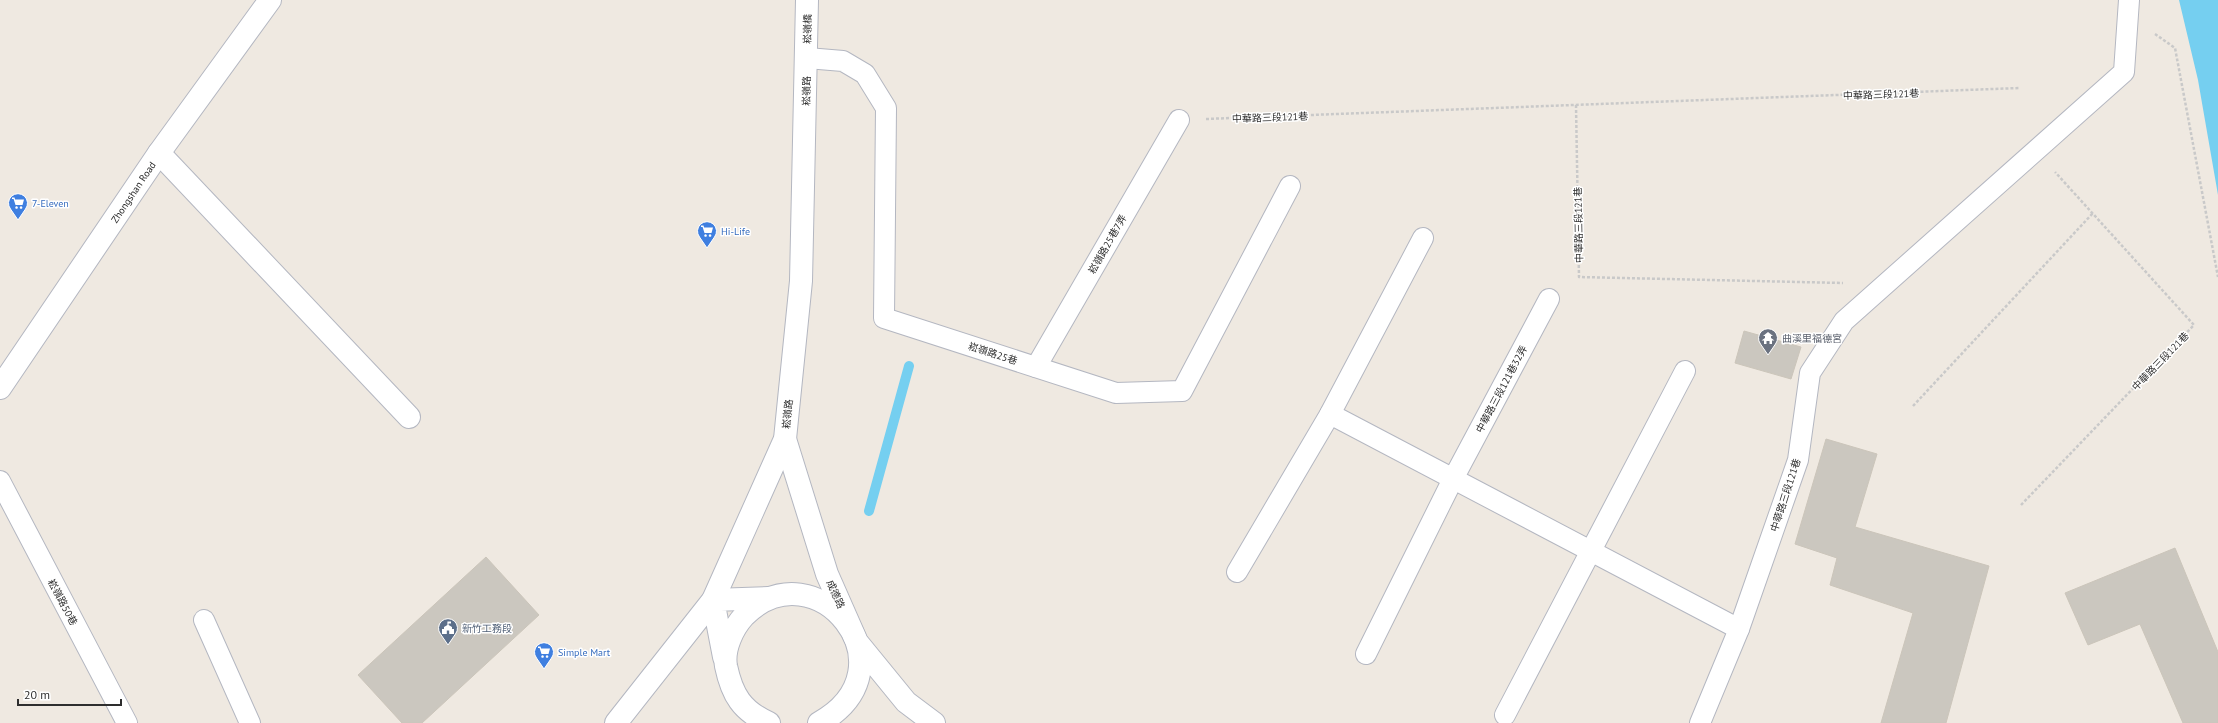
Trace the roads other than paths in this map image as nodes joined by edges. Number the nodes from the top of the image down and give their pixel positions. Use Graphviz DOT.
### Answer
graph roads {
  1 [pos="270,0"];
  2 [pos="807,0"];
  3 [pos="2130,8"];
  4 [pos="807,58"];
  5 [pos="1179,120"];
  6 [pos="159,153"];
  7 [pos="1290,186"];
  8 [pos="1423,238"];
  9 [pos="1549,299"];
  10 [pos="1036,367"];
  11 [pos="1685,371"];
  12 [pos="2,382"];
  13 [pos="1330,414"];
  14 [pos="409,417"];
  15 [pos="785,439"];
  16 [pos="1453,479"];
  17 [pos="0,481"];
  18 [pos="1590,551"];
  19 [pos="1237,572"];
  20 [pos="772,597"];
  21 [pos="714,600"];
  22 [pos="204,620"];
  23 [pos="1739,629"];
  24 [pos="857,642"];
  25 [pos="1366,654"];
  26 [pos="726,663"];
  27 [pos="1505,715"];
  28 [pos="127,723"];
  29 [pos="250,723"];
  30 [pos="616,723"];
  31 [pos="769,723"];
  32 [pos="819,723"];
  33 [pos="934,723"];
  34 [pos="1700,723"];
  1 -- 6 [label="street, Zhongshan Road"];
  2 -- 4 [label="street, 崧嶺橋"];
  3 -- 23 [label="lane, 中華路三段121巷"];
  4 -- 10 [label="lane, 崧嶺路25巷"];
  4 -- 15 [label="street, 崧嶺路"];
  5 -- 10 [label="lane, 崧嶺路25巷7弄"];
  6 -- 12 [label="street, Zhongshan Road"];
  6 -- 14 [label="street"];
  7 -- 10 [label="lane, 崧嶺路25巷"];
  8 -- 13 [label="lane"];
  9 -- 16 [label="lane, 中華路三段121巷32弄"];
  11 -- 18 [label="lane"];
  13 -- 16 [label="lane"];
  13 -- 19 [label="lane"];
  15 -- 21 [label="street, 崧嶺路"];
  15 -- 24 [label="street, 成德路"];
  16 -- 18 [label="lane"];
  16 -- 25 [label="lane, 中華路三段121巷32弄"];
  17 -- 28 [label="lane, 崧嶺路50巷"];
  18 -- 23 [label="lane"];
  18 -- 27 [label="lane"];
  20 -- 21 [label="street"];
  20 -- 24 [label="street"];
  20 -- 26 [label="street"];
  21 -- 26 [label="street"];
  21 -- 30 [label="street, 崧嶺路"];
  22 -- 29 [label="lane"];
  23 -- 34 [label="lane, 中華路三段121巷"];
  24 -- 32 [label="street"];
  24 -- 33 [label="street, 成德路"];
  26 -- 31 [label="street"];
}
